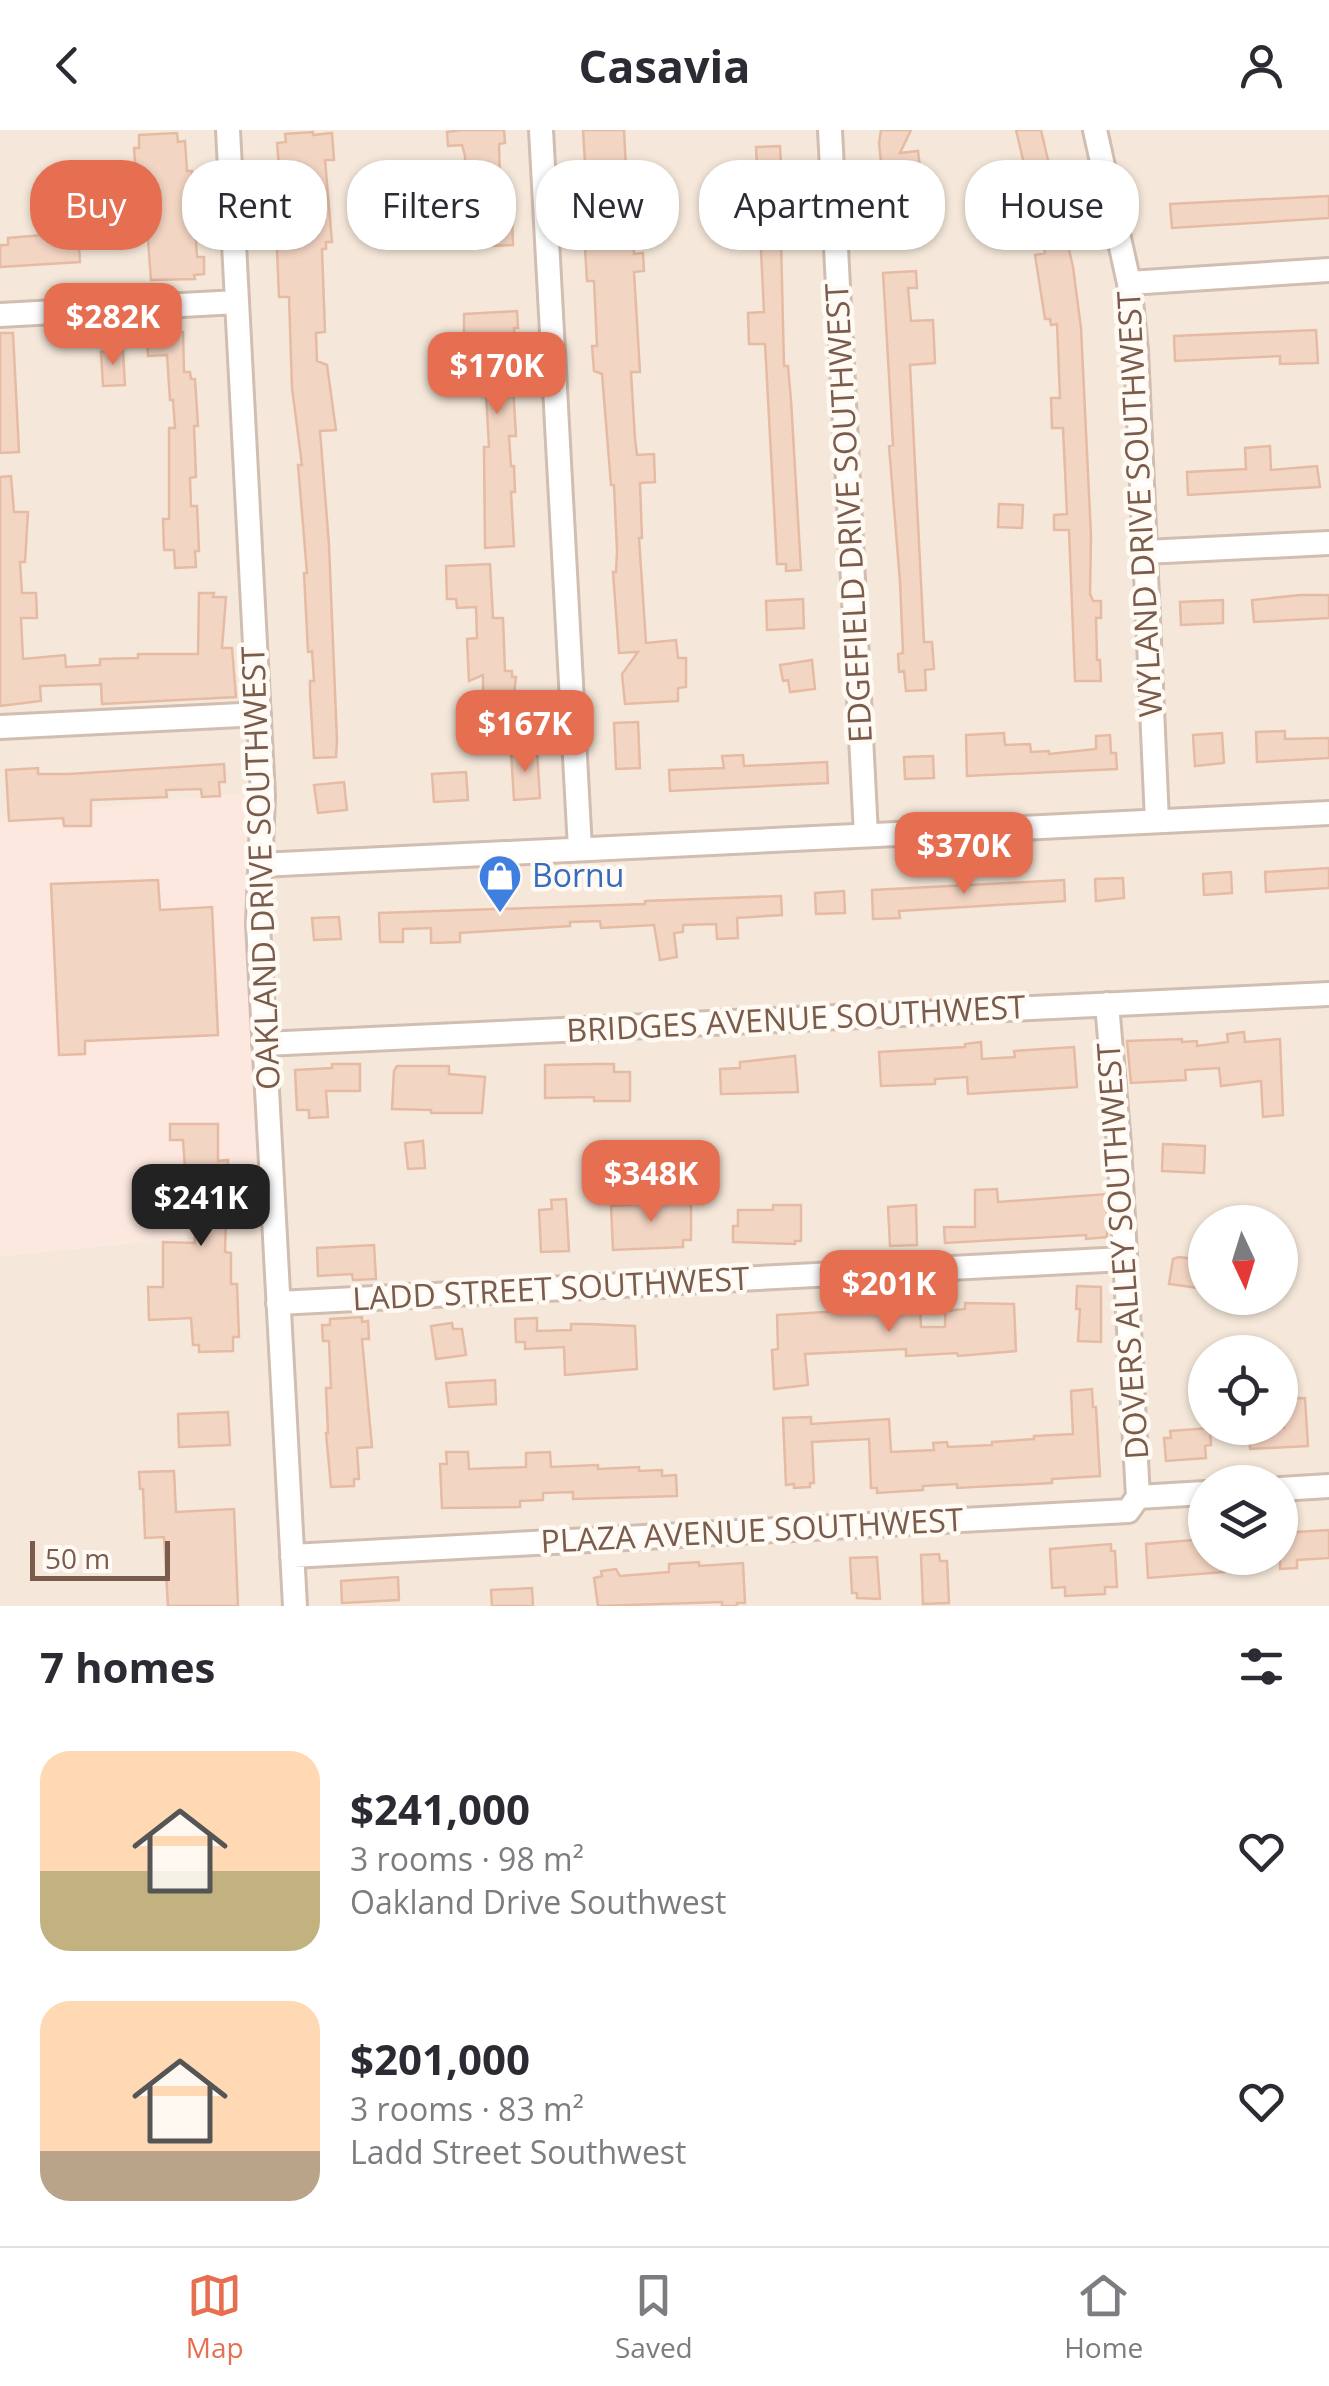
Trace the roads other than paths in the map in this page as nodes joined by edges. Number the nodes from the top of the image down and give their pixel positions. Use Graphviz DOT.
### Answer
graph roads {
  1 [pos="228,130"];
  2 [pos="541,130"];
  3 [pos="830,130"];
  4 [pos="1095,130"];
  5 [pos="1329,270"];
  6 [pos="1129,282"];
  7 [pos="237,302"];
  8 [pos="0,315"];
  9 [pos="1329,543"];
  10 [pos="1145,552"];
  11 [pos="259,714"];
  12 [pos="0,728"];
  13 [pos="1329,813"];
  14 [pos="1157,821"];
  15 [pos="866,835"];
  16 [pos="580,849"];
  17 [pos="260,865"];
  18 [pos="1329,994"];
  19 [pos="1107,1004"];
  20 [pos="264,1044"];
  21 [pos="1124,1259"];
  22 [pos="278,1304"];
  23 [pos="1329,1486"];
  24 [pos="1298,1488"];
  25 [pos="1188,1494"];
  26 [pos="1138,1497"];
  27 [pos="292,1556"];
  28 [pos="294,1606"];
  1 -- 7 [label="street, OAKLAND DRIVE SOUTHWEST"];
  2 -- 16 [label="street"];
  3 -- 15 [label="street, EDGEFIELD DRIVE SOUTHWEST"];
  4 -- 6 [label="street, WYLAND DRIVE SOUTHWEST"];
  5 -- 6 [label="street"];
  6 -- 10 [label="street, WYLAND DRIVE SOUTHWEST"];
  7 -- 8 [label="street"];
  7 -- 11 [label="street, OAKLAND DRIVE SOUTHWEST"];
  9 -- 10 [label="street"];
  10 -- 14 [label="street, WYLAND DRIVE SOUTHWEST"];
  11 -- 12 [label="street"];
  11 -- 17 [label="street, OAKLAND DRIVE SOUTHWEST"];
  13 -- 14 [label="street"];
  14 -- 15 [label="street"];
  15 -- 16 [label="street"];
  16 -- 17 [label="street"];
  17 -- 20 [label="street, OAKLAND DRIVE SOUTHWEST"];
  18 -- 19 [label="street, BRIDGES AVENUE SOUTHWEST"];
  19 -- 20 [label="street, BRIDGES AVENUE SOUTHWEST"];
  19 -- 21 [label="street, DOVERS ALLEY SOUTHWEST"];
  20 -- 22 [label="street, OAKLAND DRIVE SOUTHWEST"];
  21 -- 22 [label="street, LADD STREET SOUTHWEST"];
  21 -- 26 [label="street, DOVERS ALLEY SOUTHWEST"];
  22 -- 27 [label="street, OAKLAND DRIVE SOUTHWEST"];
  23 -- 24 [label="street"];
  25 -- 26 [label="street, PLAZA AVENUE SOUTHWEST"];
  26 -- 27 [label="street, PLAZA AVENUE SOUTHWEST"];
  27 -- 28 [label="street, OAKLAND DRIVE SOUTHWEST"];
}
